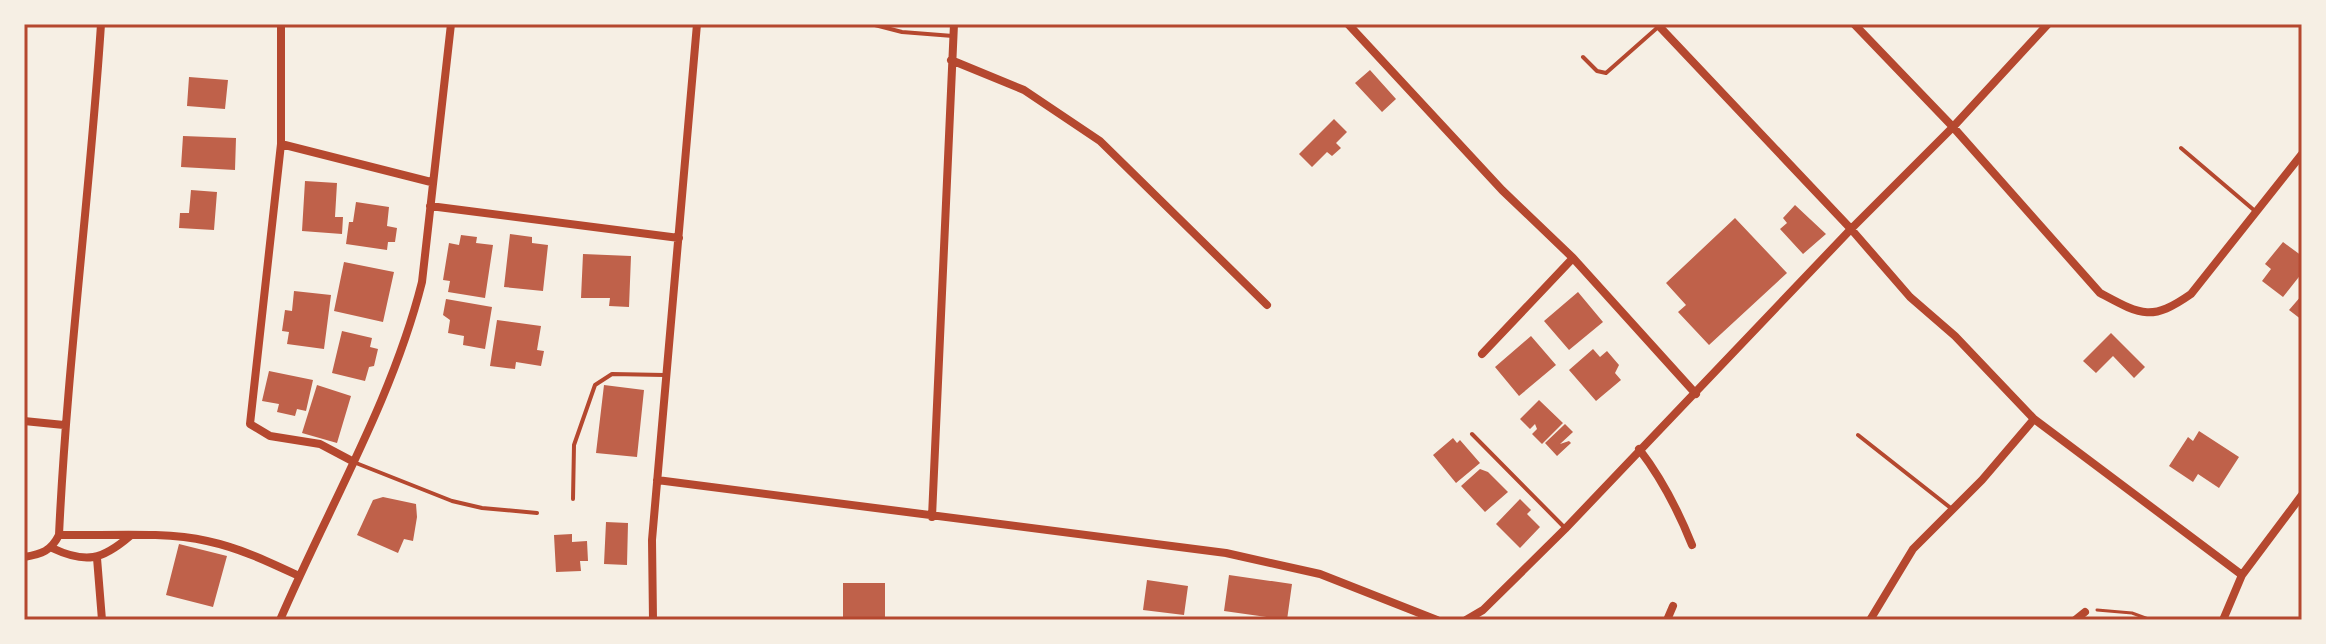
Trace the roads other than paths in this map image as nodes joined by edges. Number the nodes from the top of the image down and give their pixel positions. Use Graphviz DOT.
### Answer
graph roads {
  1 [pos="101,24"];
  2 [pos="281,24"];
  3 [pos="451,24"];
  4 [pos="697,24"];
  5 [pos="871,24"];
  6 [pos="954,24"];
  7 [pos="1348,24"];
  8 [pos="1854,24"];
  9 [pos="2048,24"];
  10 [pos="1658,25"];
  11 [pos="953,36"];
  12 [pos="1583,57"];
  13 [pos="951,60"];
  14 [pos="1953,127"];
  15 [pos="281,144"];
  16 [pos="2181,148"];
  17 [pos="2302,154"];
  18 [pos="431,182"];
  19 [pos="430,206"];
  20 [pos="2257,213"];
  21 [pos="1851,229"];
  22 [pos="679,238"];
  23 [pos="1573,258"];
  24 [pos="1267,305"];
  25 [pos="1482,354"];
  26 [pos="667,375"];
  27 [pos="1696,394"];
  28 [pos="2034,419"];
  29 [pos="24,421"];
  30 [pos="64,425"];
  31 [pos="1472,434"];
  32 [pos="1858,435"];
  33 [pos="1639,449"];
  34 [pos="354,462"];
  35 [pos="657,480"];
  36 [pos="2302,495"];
  37 [pos="573,499"];
  38 [pos="1952,509"];
  39 [pos="537,513"];
  40 [pos="932,517"];
  41 [pos="1565,529"];
  42 [pos="59,535"];
  43 [pos="131,536"];
  44 [pos="1692,545"];
  45 [pos="52,548"];
  46 [pos="24,557"];
  47 [pos="97,558"];
  48 [pos="2242,575"];
  49 [pos="299,576"];
  50 [pos="1673,606"];
  51 [pos="2085,612"];
  52 [pos="1425,618"];
  53 [pos="102,620"];
  54 [pos="280,620"];
  55 [pos="653,620"];
  56 [pos="1437,620"];
  57 [pos="1466,620"];
  58 [pos="1667,620"];
  59 [pos="1870,620"];
  60 [pos="2075,620"];
  61 [pos="2223,620"];
  1 -- 30 [label="street"];
  2 -- 15 [label="street"];
  3 -- 18 [label="street"];
  4 -- 22 [label="street"];
  5 -- 11 [label="lane"];
  6 -- 11 [label="street"];
  7 -- 23 [label="street"];
  8 -- 14 [label="street"];
  9 -- 14 [label="street"];
  10 -- 12 [label="lane"];
  10 -- 21 [label="street"];
  11 -- 13 [label="street"];
  13 -- 24 [label="street"];
  13 -- 40 [label="street"];
  14 -- 20 [label="street"];
  14 -- 21 [label="street"];
  15 -- 18 [label="street"];
  15 -- 34 [label="street"];
  16 -- 20 [label="lane"];
  17 -- 20 [label="street"];
  18 -- 19 [label="street"];
  19 -- 22 [label="street"];
  19 -- 34 [label="street"];
  21 -- 27 [label="street"];
  21 -- 28 [label="street"];
  22 -- 26 [label="street"];
  23 -- 25 [label="street"];
  23 -- 27 [label="street"];
  26 -- 35 [label="street"];
  26 -- 37 [label="lane"];
  27 -- 33 [label="street"];
  28 -- 38 [label="street"];
  28 -- 48 [label="street"];
  29 -- 30 [label="street"];
  30 -- 42 [label="street"];
  31 -- 41 [label="lane"];
  32 -- 38 [label="lane"];
  33 -- 41 [label="street"];
  33 -- 44 [label="street"];
  34 -- 39 [label="lane"];
  34 -- 49 [label="street"];
  35 -- 40 [label="street"];
  35 -- 55 [label="street"];
  36 -- 48 [label="street"];
  38 -- 59 [label="street"];
  40 -- 52 [label="street"];
  41 -- 57 [label="street"];
  42 -- 43 [label="street"];
  42 -- 45 [label="street"];
  43 -- 47 [label="street"];
  43 -- 49 [label="street"];
  45 -- 46 [label="street"];
  45 -- 47 [label="street"];
  47 -- 53 [label="street"];
  48 -- 61 [label="street"];
  49 -- 54 [label="street"];
  50 -- 58 [label="street"];
  51 -- 60 [label="street"];
  52 -- 56 [label="street"];
}
